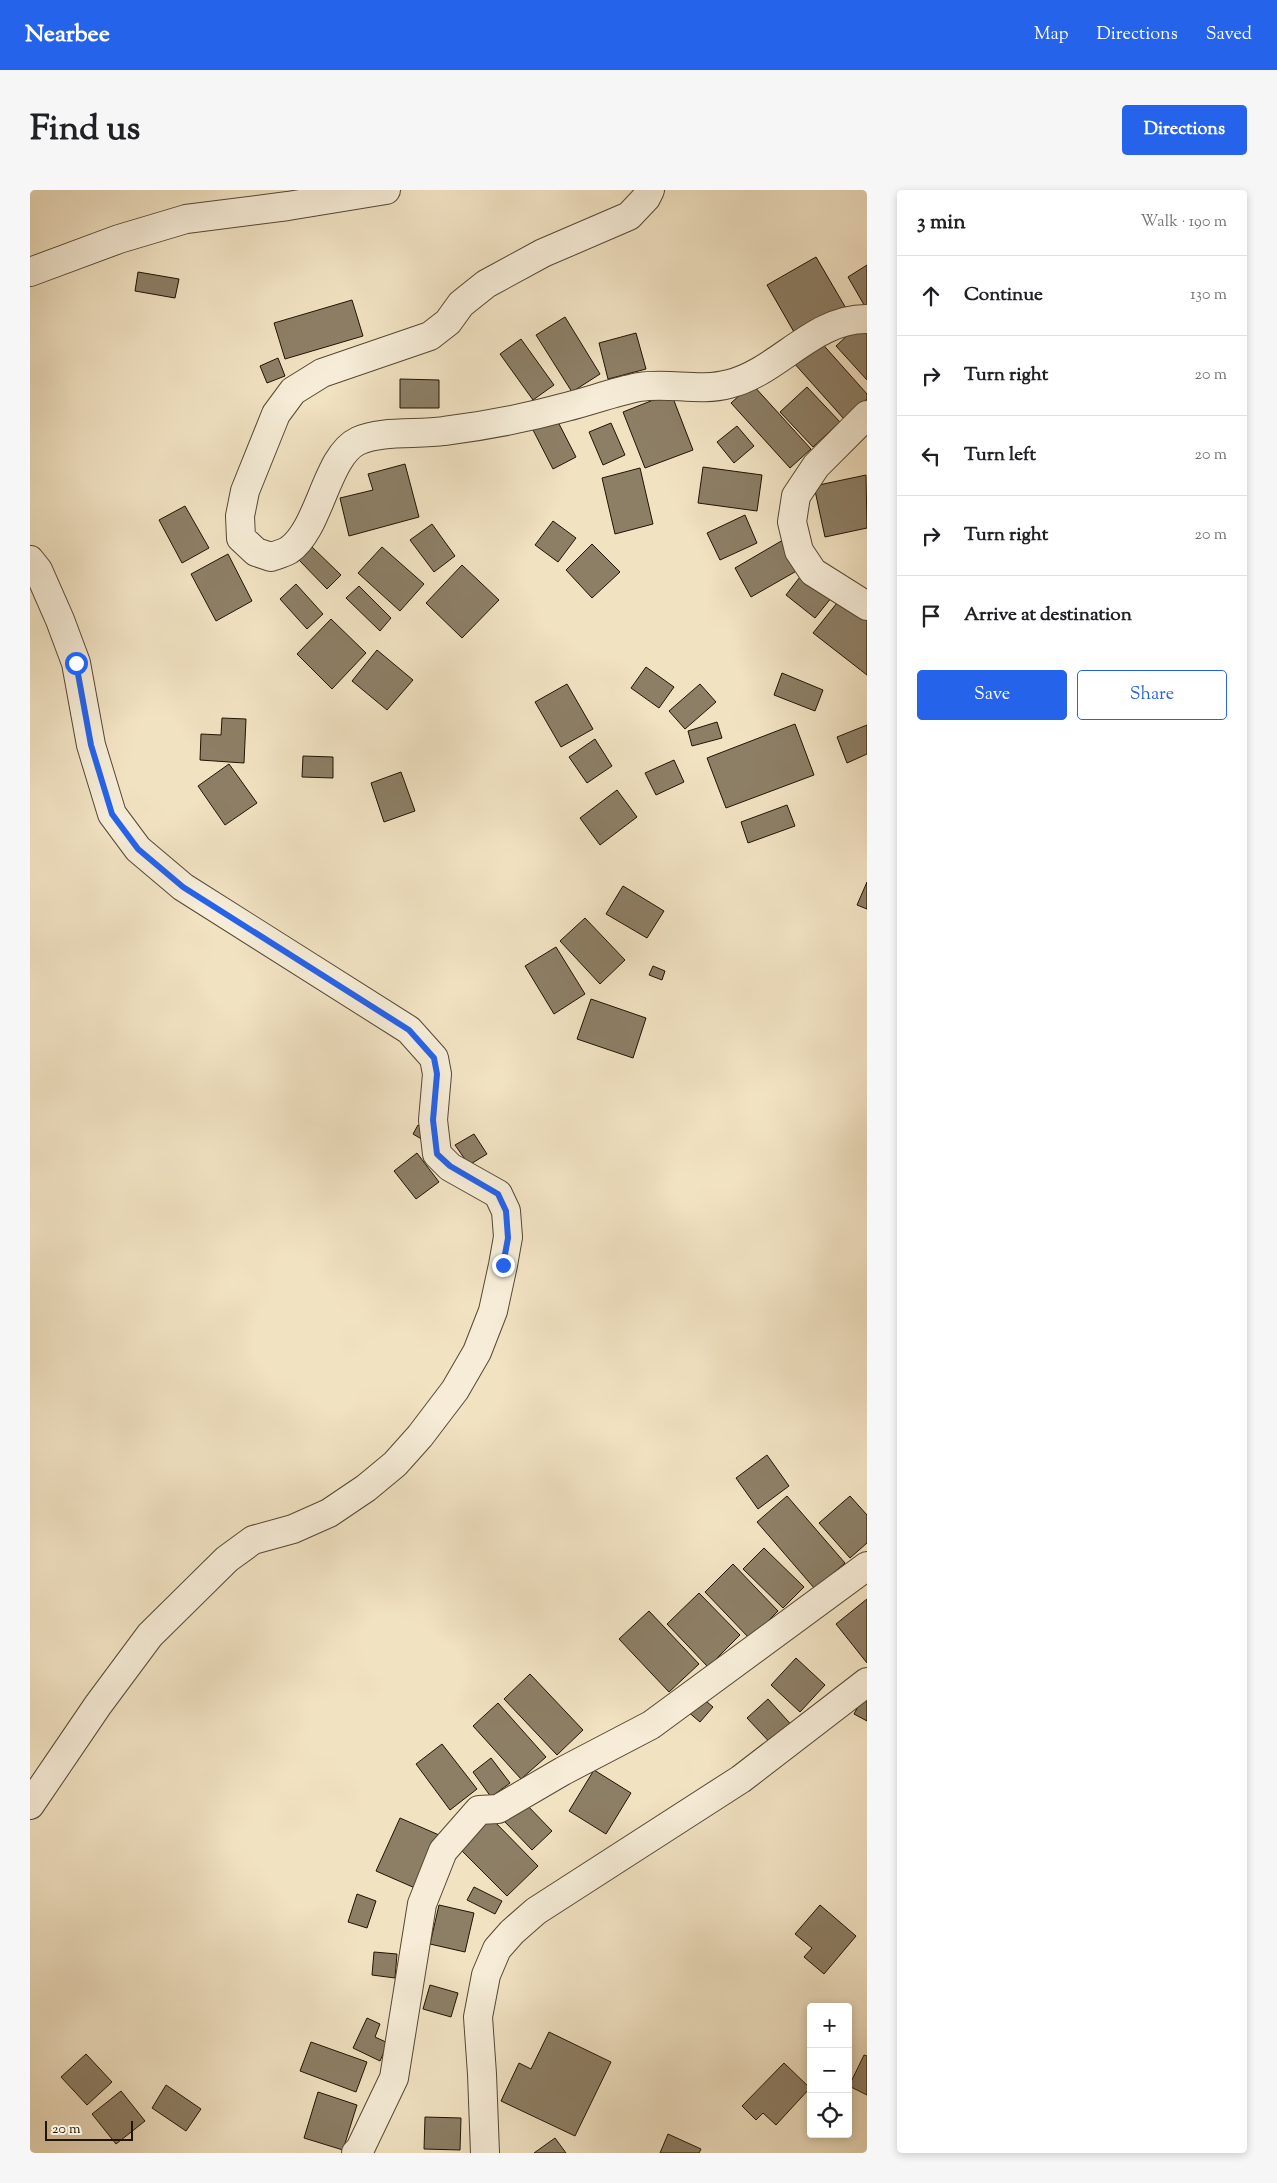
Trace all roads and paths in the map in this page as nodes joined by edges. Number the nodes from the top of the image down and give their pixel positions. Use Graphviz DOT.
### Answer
graph roads {
  1 [pos="386,190"];
  2 [pos="650,190"];
  3 [pos="30,272"];
  4 [pos="867,319"];
  5 [pos="867,415"];
  6 [pos="30,560"];
  7 [pos="867,606"];
  8 [pos="867,1566"];
  9 [pos="867,1682"];
  10 [pos="30,1805"];
  11 [pos="356,2153"];
  12 [pos="485,2153"];
  1 -- 3 [label="street"];
  2 -- 4 [label="street"];
  5 -- 7 [label="street"];
  6 -- 10 [label="street"];
  8 -- 11 [label="street"];
  9 -- 12 [label="street"];
}
